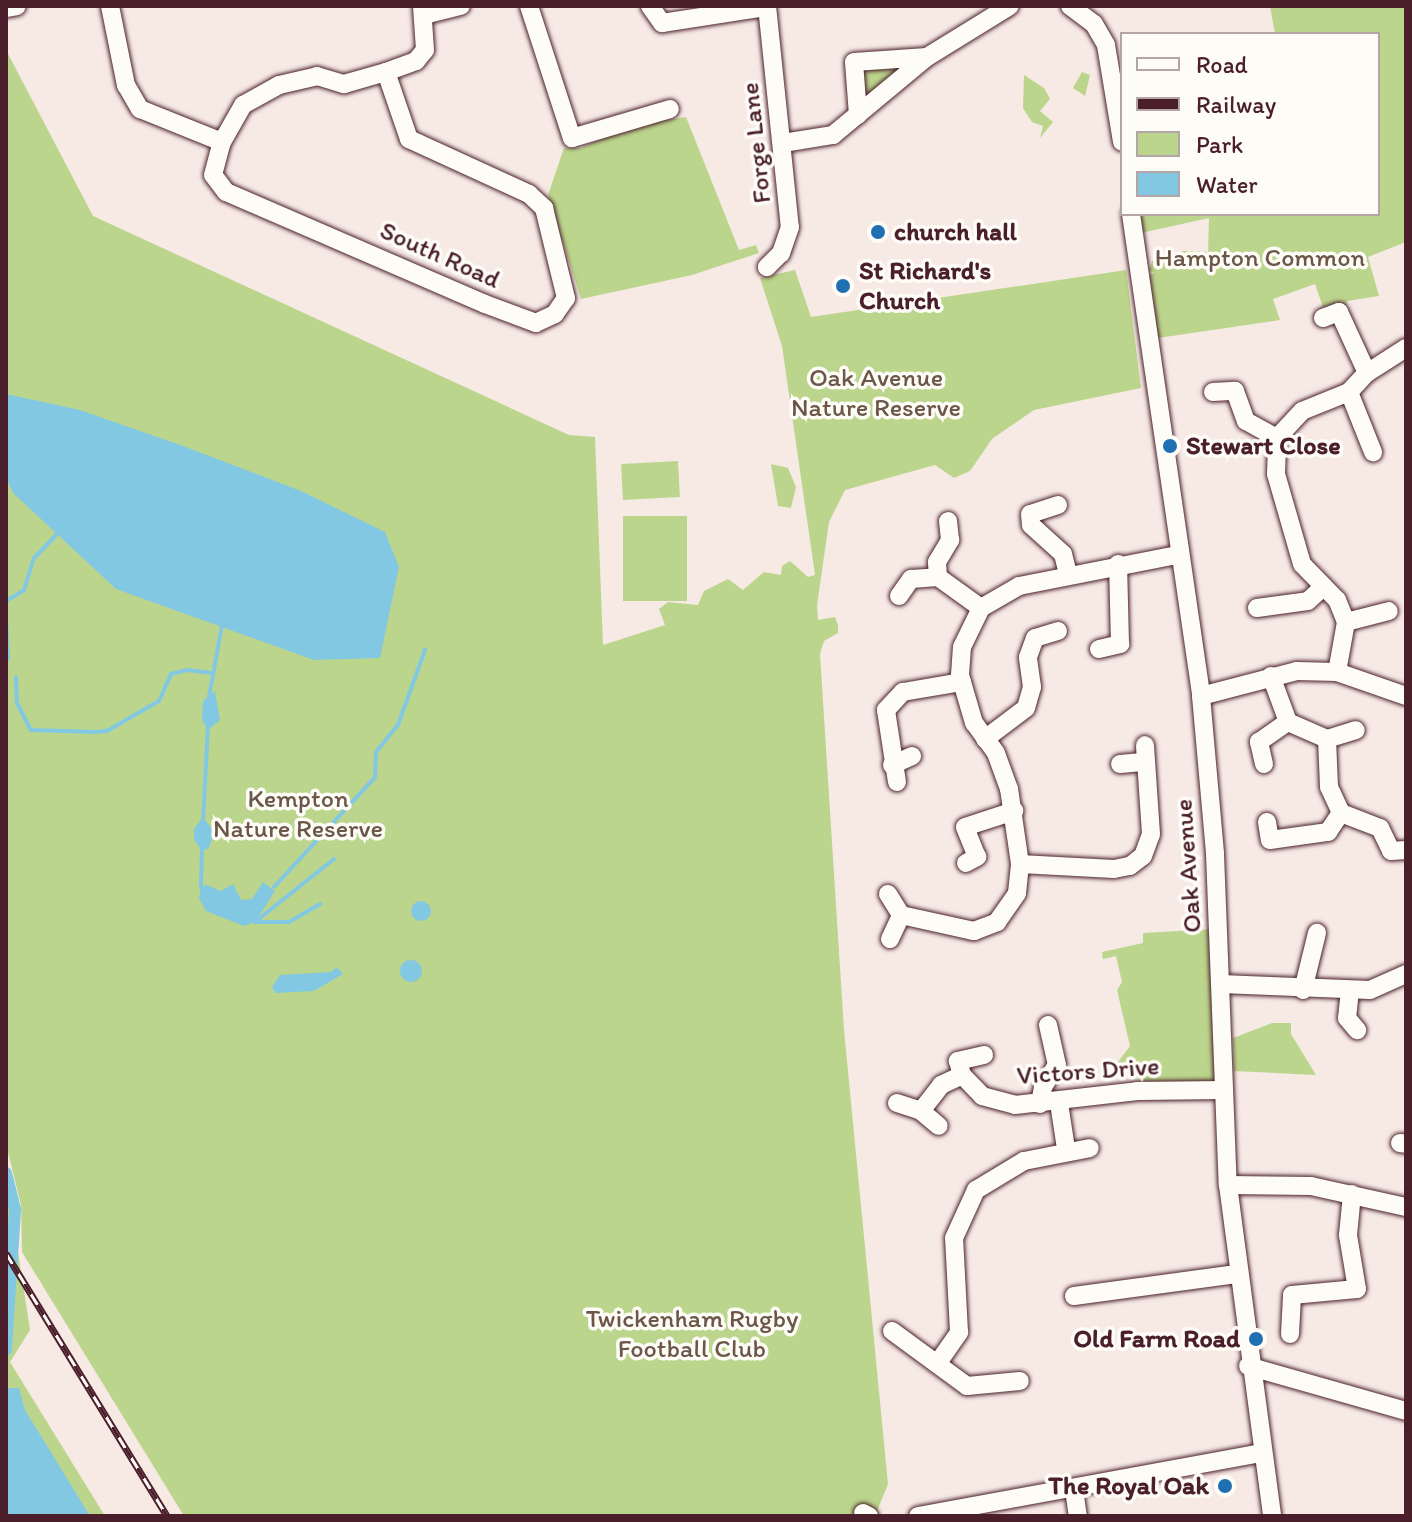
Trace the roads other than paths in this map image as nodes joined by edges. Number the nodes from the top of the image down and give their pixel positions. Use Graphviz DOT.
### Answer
graph roads {
  1 [pos="17,6"];
  2 [pos="110,6"];
  3 [pos="461,6"];
  4 [pos="529,6"];
  5 [pos="650,6"];
  6 [pos="1010,6"];
  7 [pos="1070,6"];
  8 [pos="767,7"];
  9 [pos="6,8"];
  10 [pos="423,10"];
  11 [pos="927,57"];
  12 [pos="386,72"];
  13 [pos="670,109"];
  14 [pos="858,115"];
  15 [pos="1120,126"];
  16 [pos="222,142"];
  17 [pos="783,143"];
  18 [pos="1131,216"];
  19 [pos="767,267"];
  20 [pos="1323,318"];
  21 [pos="1406,348"];
  22 [pos="1367,373"];
  23 [pos="1213,392"];
  24 [pos="1349,392"];
  25 [pos="1277,438"];
  26 [pos="1373,452"];
  27 [pos="1058,505"];
  28 [pos="948,521"];
  29 [pos="1177,555"];
  30 [pos="1118,564"];
  31 [pos="1068,574"];
  32 [pos="938,577"];
  33 [pos="1323,587"];
  34 [pos="899,596"];
  35 [pos="981,608"];
  36 [pos="1257,608"];
  37 [pos="1389,611"];
  38 [pos="1346,622"];
  39 [pos="1058,631"];
  40 [pos="1099,649"];
  41 [pos="1337,672"];
  42 [pos="1271,676"];
  43 [pos="962,682"];
  44 [pos="1201,696"];
  45 [pos="1406,696"];
  46 [pos="1288,722"];
  47 [pos="1356,730"];
  48 [pos="985,739"];
  49 [pos="1327,739"];
  50 [pos="912,756"];
  51 [pos="1120,764"];
  52 [pos="1264,764"];
  53 [pos="1014,811"];
  54 [pos="1341,813"];
  55 [pos="1269,839"];
  56 [pos="1406,850"];
  57 [pos="966,863"];
  58 [pos="1020,864"];
  59 [pos="888,894"];
  60 [pos="901,915"];
  61 [pos="1317,933"];
  62 [pos="890,939"];
  63 [pos="1406,974"];
  64 [pos="1221,984"];
  65 [pos="1303,990"];
  66 [pos="1350,990"];
  67 [pos="1357,1030"];
  68 [pos="1056,1035"];
  69 [pos="984,1055"];
  70 [pos="962,1075"];
  71 [pos="1222,1090"];
  72 [pos="897,1103"];
  73 [pos="1050,1104"];
  74 [pos="921,1111"];
  75 [pos="939,1126"];
  76 [pos="1090,1148"];
  77 [pos="1066,1149"];
  78 [pos="1228,1185"];
  79 [pos="1352,1194"];
  80 [pos="1406,1207"];
  81 [pos="1237,1274"];
  82 [pos="1074,1296"];
  83 [pos="892,1331"];
  84 [pos="1290,1334"];
  85 [pos="937,1364"];
  86 [pos="1248,1366"];
  87 [pos="1020,1381"];
  88 [pos="1406,1411"];
  89 [pos="1261,1453"];
  90 [pos="1074,1489"];
  91 [pos="918,1516"];
  92 [pos="1078,1516"];
  93 [pos="1272,1516"];
  1 -- 9 [label="street"];
  2 -- 16 [label="street"];
  3 -- 10 [label="street"];
  4 -- 13 [label="street"];
  5 -- 8 [label="street"];
  6 -- 11 [label="street"];
  7 -- 15 [label="street"];
  8 -- 17 [label="street, Forge Lane"];
  10 -- 12 [label="street, South Road"];
  11 -- 14 [label="street"];
  11 -- 14 [label="street"];
  12 -- 16 [label="street, South Road"];
  12 -- 16 [label="street, South Road"];
  14 -- 17 [label="street"];
  17 -- 19 [label="street, Forge Lane"];
  18 -- 29 [label="street, Oak Avenue"];
  20 -- 22 [label="street"];
  21 -- 22 [label="street"];
  22 -- 24 [label="street"];
  23 -- 25 [label="street"];
  24 -- 25 [label="street"];
  24 -- 26 [label="street"];
  25 -- 33 [label="street"];
  27 -- 31 [label="street"];
  28 -- 32 [label="street"];
  29 -- 30 [label="street"];
  29 -- 44 [label="street, Oak Avenue"];
  30 -- 31 [label="street"];
  30 -- 40 [label="street"];
  31 -- 35 [label="street"];
  32 -- 34 [label="street"];
  32 -- 35 [label="street"];
  33 -- 36 [label="street"];
  33 -- 38 [label="street"];
  35 -- 43 [label="street"];
  37 -- 38 [label="street"];
  38 -- 41 [label="street"];
  39 -- 48 [label="street"];
  41 -- 42 [label="street"];
  41 -- 45 [label="street"];
  42 -- 44 [label="street"];
  42 -- 46 [label="street"];
  43 -- 48 [label="street"];
  43 -- 50 [label="street"];
  44 -- 64 [label="street, Oak Avenue"];
  46 -- 49 [label="street"];
  46 -- 52 [label="street"];
  47 -- 49 [label="street"];
  48 -- 53 [label="street"];
  49 -- 54 [label="street"];
  51 -- 58 [label="street"];
  53 -- 57 [label="street"];
  53 -- 58 [label="street"];
  54 -- 55 [label="street"];
  54 -- 56 [label="street"];
  58 -- 60 [label="street"];
  59 -- 60 [label="street"];
  60 -- 62 [label="street"];
  61 -- 65 [label="street"];
  63 -- 66 [label="street"];
  64 -- 65 [label="street"];
  64 -- 71 [label="street, Oak Avenue"];
  65 -- 66 [label="street"];
  66 -- 67 [label="street"];
  68 -- 73 [label="street"];
  69 -- 70 [label="street, Victors Drive"];
  70 -- 73 [label="street, Victors Drive"];
  70 -- 74 [label="street"];
  71 -- 73 [label="street, Victors Drive"];
  71 -- 78 [label="street, Oak Avenue"];
  72 -- 74 [label="street"];
  73 -- 77 [label="street"];
  74 -- 75 [label="street"];
  76 -- 77 [label="street"];
  77 -- 85 [label="street"];
  78 -- 79 [label="street"];
  78 -- 81 [label="street, Oak Avenue"];
  79 -- 80 [label="street"];
  79 -- 84 [label="street"];
  81 -- 82 [label="street"];
  81 -- 86 [label="street, Oak Avenue"];
  83 -- 85 [label="street"];
  85 -- 87 [label="street"];
  86 -- 88 [label="street"];
  86 -- 89 [label="street, Oak Avenue"];
  89 -- 90 [label="street"];
  89 -- 93 [label="street, Oak Avenue"];
  90 -- 91 [label="street"];
  90 -- 92 [label="street"];
}
